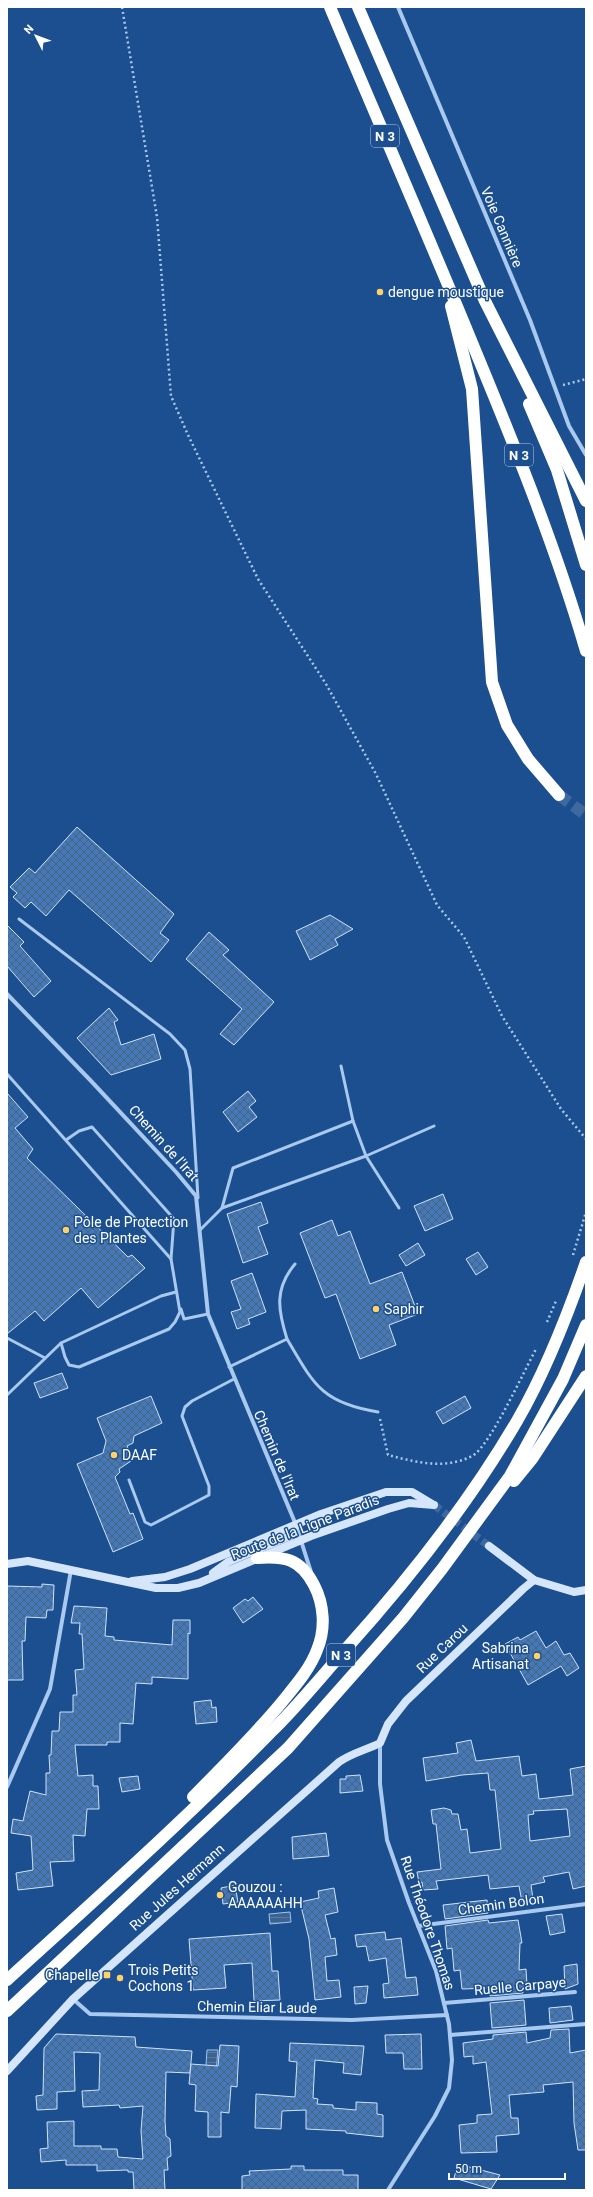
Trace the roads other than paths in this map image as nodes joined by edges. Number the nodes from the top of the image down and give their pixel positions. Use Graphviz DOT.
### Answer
graph roads {
  1 [pos="330,7"];
  2 [pos="358,7"];
  3 [pos="398,7"];
  4 [pos="461,245"];
  5 [pos="440,264"];
  6 [pos="586,455"];
  7 [pos="586,501"];
  8 [pos="586,566"];
  9 [pos="586,651"];
  10 [pos="559,795"];
  11 [pos="19,919"];
  12 [pos="7,994"];
  13 [pos="341,1066"];
  14 [pos="7,1074"];
  15 [pos="352,1121"];
  16 [pos="434,1126"];
  17 [pos="66,1140"];
  18 [pos="366,1156"];
  19 [pos="222,1208"];
  20 [pos="400,1208"];
  21 [pos="200,1230"];
  22 [pos="171,1259"];
  23 [pos="586,1262"];
  24 [pos="295,1264"];
  25 [pos="176,1292"];
  26 [pos="208,1314"];
  27 [pos="586,1325"];
  28 [pos="7,1338"];
  29 [pos="287,1339"];
  30 [pos="62,1344"];
  31 [pos="44,1358"];
  32 [pos="229,1366"];
  33 [pos="586,1376"];
  34 [pos="234,1379"];
  35 [pos="7,1395"];
  36 [pos="378,1412"];
  37 [pos="129,1480"];
  38 [pos="296,1525"];
  39 [pos="300,1540"];
  40 [pos="489,1546"];
  41 [pos="256,1558"];
  42 [pos="7,1564"];
  43 [pos="442,1569"];
  44 [pos="71,1570"];
  45 [pos="534,1580"];
  46 [pos="126,1582"];
  47 [pos="199,1582"];
  48 [pos="586,1590"];
  49 [pos="320,1596"];
  50 [pos="380,1743"];
  51 [pos="7,1787"];
  52 [pos="586,1904"];
  53 [pos="418,1926"];
  54 [pos="35,1955"];
  55 [pos="7,1980"];
  56 [pos="574,1992"];
  57 [pos="74,1999"];
  58 [pos="444,2003"];
  59 [pos="7,2011"];
  60 [pos="447,2015"];
  61 [pos="586,2024"];
  62 [pos="450,2035"];
  63 [pos="7,2071"];
  64 [pos="388,2190"];
  1 -- 5 [label="highway, N 3"];
  2 -- 4 [label="highway, N 3"];
  3 -- 6 [label="street, Voie Cannière"];
  4 -- 7 [label="highway"];
  4 -- 8 [label="highway, N 3"];
  5 -- 9 [label="highway, N 3"];
  5 -- 10 [label="highway"];
  11 -- 21 [label="lane"];
  12 -- 21 [label="street, Chemin de l'Irat"];
  13 -- 15 [label="lane"];
  14 -- 17 [label="lane"];
  15 -- 18 [label="lane"];
  15 -- 19 [label="lane"];
  16 -- 18 [label="lane"];
  17 -- 22 [label="lane"];
  17 -- 22 [label="lane"];
  18 -- 19 [label="lane"];
  18 -- 20 [label="lane"];
  19 -- 21 [label="lane"];
  21 -- 26 [label="street, Chemin de l'Irat"];
  22 -- 25 [label="lane"];
  23 -- 54 [label="highway, N 3"];
  24 -- 29 [label="lane"];
  25 -- 26 [label="lane"];
  25 -- 30 [label="lane"];
  25 -- 30 [label="lane"];
  26 -- 32 [label="street, Chemin de l'Irat"];
  27 -- 43 [label="highway, N 3"];
  28 -- 31 [label="lane"];
  29 -- 32 [label="lane"];
  29 -- 36 [label="lane"];
  30 -- 31 [label="lane"];
  31 -- 35 [label="lane"];
  32 -- 34 [label="street, Chemin de l'Irat"];
  33 -- 43 [label="highway, N 3"];
  34 -- 37 [label="lane"];
  34 -- 38 [label="street, Chemin de l'Irat"];
  38 -- 39 [label="street, Chemin de l'Irat"];
  38 -- 39 [label="main road, Route de la Ligne Paradis"];
  38 -- 46 [label="main road, Route de la Ligne Paradis"];
  38 -- 47 [label="main road"];
  39 -- 41 [label="main road, Route de la Ligne Paradis"];
  39 -- 49 [label="street, Chemin de l'Irat"];
  40 -- 45 [label="main road"];
  41 -- 47 [label="main road, Route de la Ligne Paradis"];
  41 -- 49 [label="highway, N 3"];
  42 -- 44 [label="main road, Route de la Ligne Paradis"];
  43 -- 59 [label="highway, N 3"];
  44 -- 46 [label="main road, Route de la Ligne Paradis"];
  44 -- 51 [label="street"];
  45 -- 48 [label="main road"];
  45 -- 50 [label="main road, Rue Carou"];
  46 -- 47 [label="main road, Route de la Ligne Paradis"];
  49 -- 54 [label="highway, N 3"];
  50 -- 53 [label="street, Rue Théodore Thomas"];
  50 -- 57 [label="main road, Rue Jules Hermann"];
  52 -- 53 [label="street, Chemin Bolon"];
  53 -- 58 [label="street, Rue Théodore Thomas"];
  54 -- 55 [label="highway, N 3"];
  56 -- 58 [label="street, Ruelle Carpaye"];
  57 -- 60 [label="street, Chemin Eliar Laude"];
  57 -- 63 [label="main road, Rue Jules Hermann"];
  58 -- 60 [label="street, Rue Théodore Thomas"];
  60 -- 62 [label="street, Rue Théodore Thomas"];
  61 -- 62 [label="street"];
  62 -- 64 [label="street, Rue Théodore Thomas"];
}
